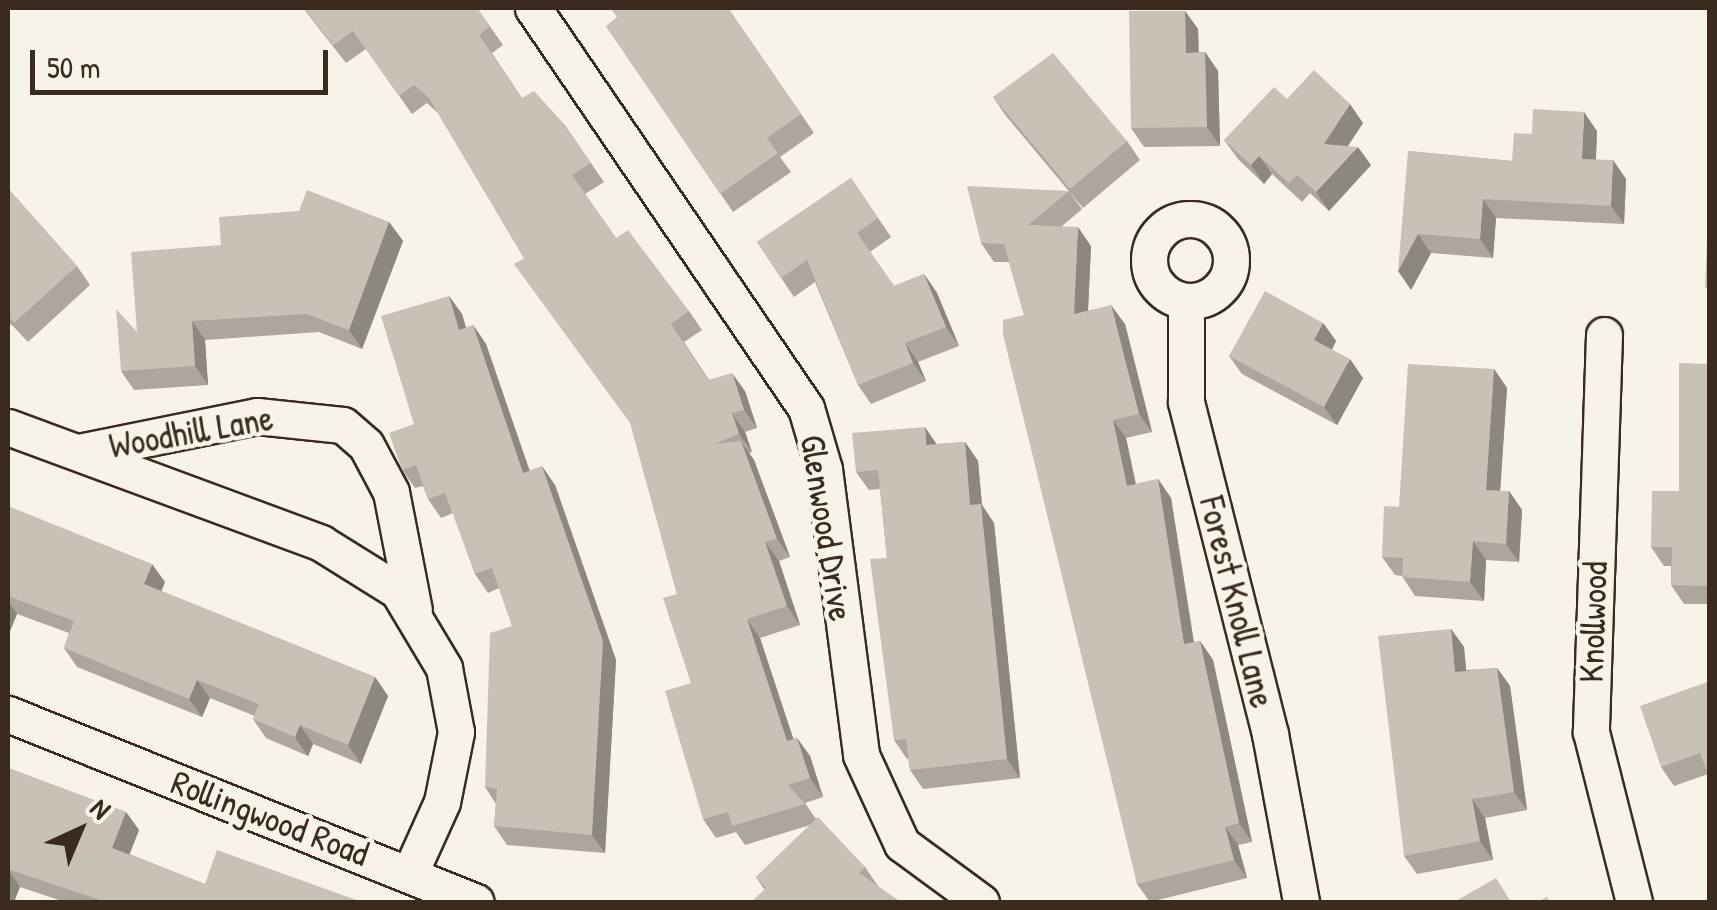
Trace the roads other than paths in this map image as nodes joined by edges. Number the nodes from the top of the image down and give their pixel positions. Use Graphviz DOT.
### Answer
graph roads {
  1 [pos="533,8"];
  2 [pos="1186,301"];
  3 [pos="1604,335"];
  4 [pos="8,427"];
  5 [pos="74,453"];
  6 [pos="414,610"];
  7 [pos="8,714"];
  8 [pos="410,873"];
  9 [pos="476,902"];
  10 [pos="981,902"];
  11 [pos="1301,902"];
  12 [pos="1634,902"];
  1 -- 10 [label="street, Glenwood Drive"];
  2 -- 11 [label="street, Forest Knoll Lane"];
  3 -- 12 [label="street, Knollwood"];
  4 -- 5 [label="street, Woodhill Lane"];
  5 -- 6 [label="street, Woodhill Lane"];
  5 -- 6 [label="street, Woodhill Lane"];
  6 -- 8 [label="street, Woodhill Lane"];
  7 -- 8 [label="street, Rollingwood Road"];
  8 -- 9 [label="street, Rollingwood Road"];
}
